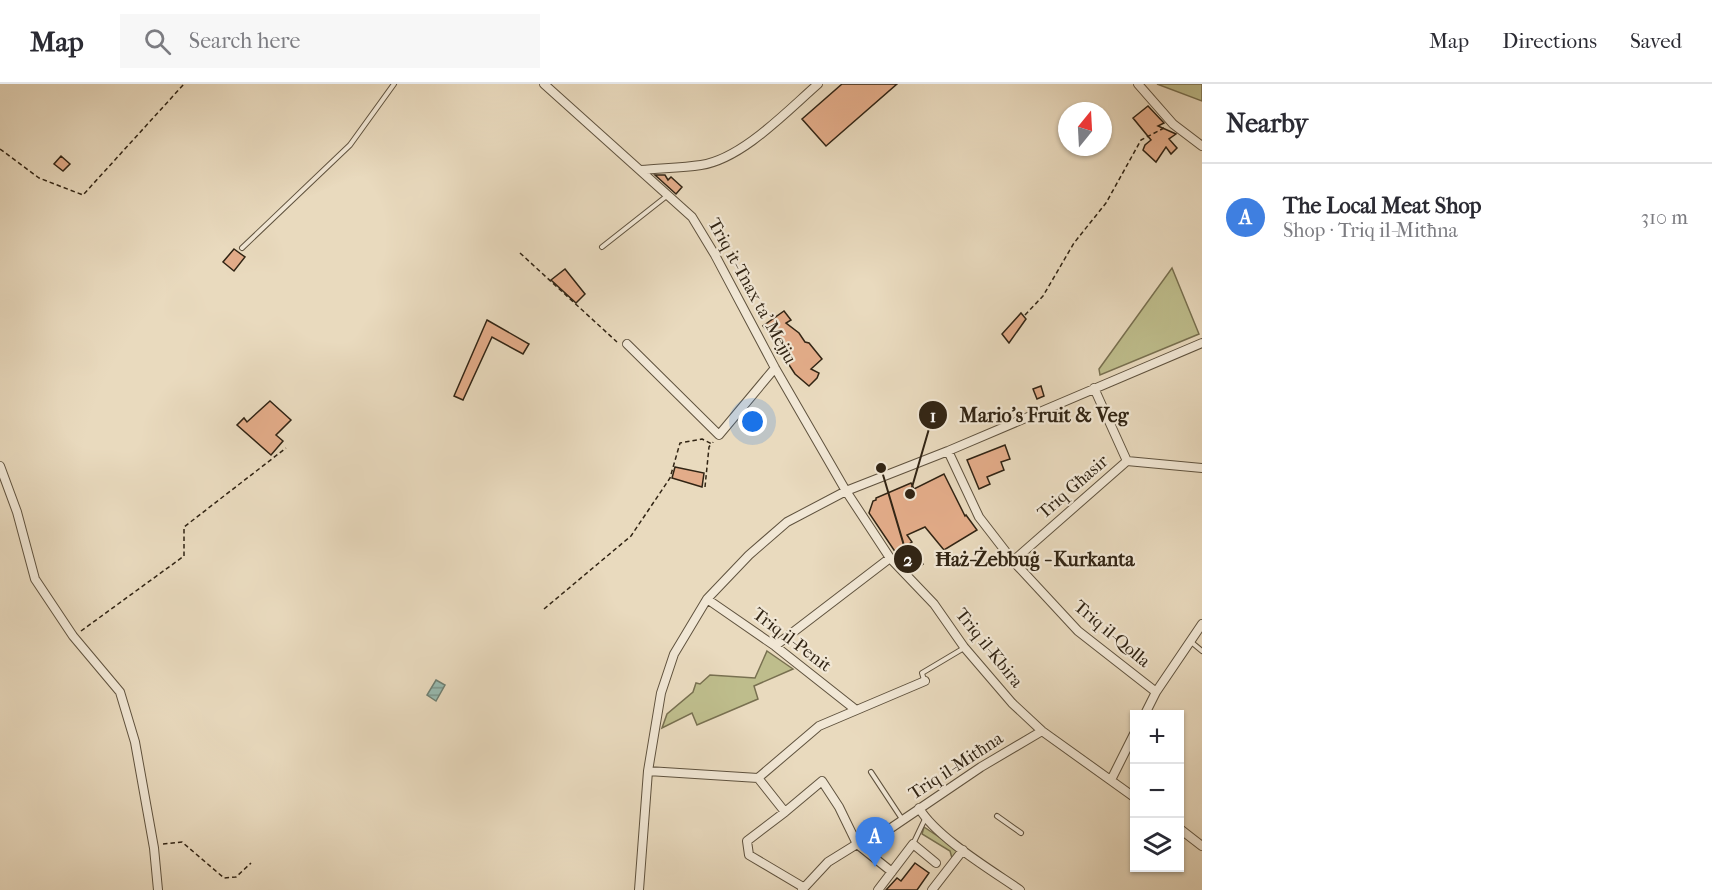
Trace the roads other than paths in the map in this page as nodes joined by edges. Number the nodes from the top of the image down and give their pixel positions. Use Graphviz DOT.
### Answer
graph roads {
  1 [pos="393,84"];
  2 [pos="544,84"];
  3 [pos="818,84"];
  4 [pos="1138,84"];
  5 [pos="1202,146"];
  6 [pos="640,170"];
  7 [pos="668,195"];
  8 [pos="602,247"];
  9 [pos="242,248"];
  10 [pos="1202,343"];
  11 [pos="627,344"];
  12 [pos="776,368"];
  13 [pos="1094,388"];
  14 [pos="948,451"];
  15 [pos="1127,461"];
  16 [pos="0,466"];
  17 [pos="1202,468"];
  18 [pos="846,491"];
  19 [pos="890,558"];
  20 [pos="1013,561"];
  21 [pos="707,599"];
  22 [pos="1202,624"];
  23 [pos="1190,641"];
  24 [pos="775,646"];
  25 [pos="964,647"];
  26 [pos="1202,651"];
  27 [pos="925,681"];
  28 [pos="1156,693"];
  29 [pos="856,710"];
  30 [pos="1147,710"];
  31 [pos="1042,731"];
  32 [pos="1130,742"];
  33 [pos="648,771"];
  34 [pos="871,772"];
  35 [pos="758,778"];
  36 [pos="1111,780"];
  37 [pos="1130,794"];
  38 [pos="919,808"];
  39 [pos="784,812"];
  40 [pos="997,816"];
  41 [pos="925,819"];
  42 [pos="903,820"];
  43 [pos="1184,832"];
  44 [pos="1021,833"];
  45 [pos="1200,842"];
  46 [pos="857,844"];
  47 [pos="913,844"];
  48 [pos="963,850"];
  49 [pos="936,863"];
  50 [pos="892,872"];
  51 [pos="803,889"];
  52 [pos="158,890"];
  53 [pos="639,890"];
  54 [pos="878,890"];
  55 [pos="932,890"];
  56 [pos="1020,890"];
  1 -- 9 [label="lane"];
  2 -- 6 [label="street, Triq it-Tnax ta' Mejju"];
  3 -- 6 [label="street"];
  4 -- 5 [label="street"];
  6 -- 7 [label="street, Triq it-Tnax ta' Mejju"];
  7 -- 8 [label="lane"];
  7 -- 12 [label="street, Triq it-Tnax ta' Mejju"];
  10 -- 13 [label="street"];
  11 -- 12 [label="street"];
  12 -- 18 [label="street, Triq it-Tnax ta' Mejju"];
  13 -- 14 [label="street"];
  13 -- 15 [label="street"];
  14 -- 18 [label="street"];
  14 -- 20 [label="street, Triq il-Qolla"];
  15 -- 17 [label="street"];
  15 -- 20 [label="street, Triq Għasir"];
  16 -- 52 [label="street"];
  18 -- 19 [label="street, Triq il-Kbira"];
  18 -- 21 [label="street"];
  19 -- 24 [label="street"];
  19 -- 25 [label="street, Triq il-Kbira"];
  20 -- 28 [label="street, Triq il-Qolla"];
  21 -- 24 [label="street, Triq il-Penit"];
  21 -- 33 [label="street"];
  22 -- 23 [label="street"];
  23 -- 26 [label="lane"];
  23 -- 28 [label="street"];
  24 -- 29 [label="street, Triq il-Penit"];
  25 -- 27 [label="lane"];
  25 -- 31 [label="street, Triq il-Kbira"];
  27 -- 29 [label="street"];
  28 -- 30 [label="street"];
  29 -- 35 [label="street"];
  31 -- 36 [label="street, Triq il-Kbira"];
  31 -- 38 [label="street, Triq il-Mitħna"];
  32 -- 36 [label="street"];
  33 -- 35 [label="street"];
  33 -- 53 [label="street"];
  34 -- 42 [label="lane"];
  35 -- 39 [label="street"];
  36 -- 37 [label="street, Triq il-Kbira"];
  38 -- 41 [label="street"];
  38 -- 42 [label="street, Triq il-Mitħna"];
  39 -- 46 [label="street"];
  39 -- 51 [label="street"];
  40 -- 44 [label="lane"];
  41 -- 47 [label="lane"];
  41 -- 48 [label="street"];
  42 -- 46 [label="street, Triq il-Mitħna"];
  43 -- 45 [label="street"];
  46 -- 50 [label="street"];
  46 -- 51 [label="street, Triq il-Mitħna"];
  47 -- 49 [label="street"];
  47 -- 50 [label="street"];
  48 -- 55 [label="street"];
  48 -- 56 [label="street"];
  50 -- 54 [label="street"];
}
